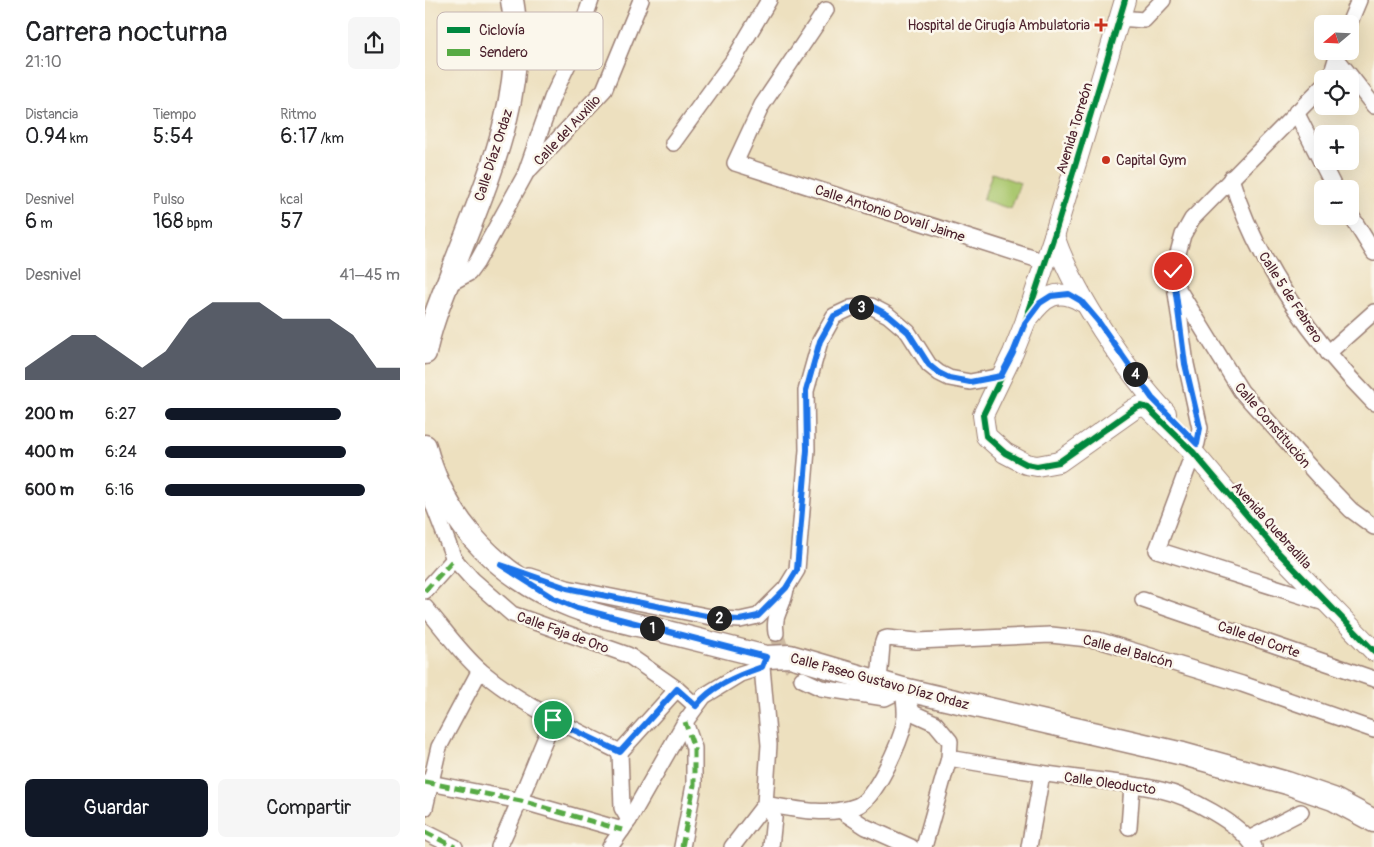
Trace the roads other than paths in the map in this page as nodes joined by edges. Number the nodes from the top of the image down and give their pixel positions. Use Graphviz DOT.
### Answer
graph roads {
  1 [pos="591,0"];
  2 [pos="641,0"];
  3 [pos="769,0"];
  4 [pos="1163,0"];
  5 [pos="1359,0"];
  6 [pos="1122,9"];
  7 [pos="826,10"];
  8 [pos="586,12"];
  9 [pos="1353,15"];
  10 [pos="1342,60"];
  11 [pos="514,70"];
  12 [pos="565,70"];
  13 [pos="1314,95"];
  14 [pos="1374,106"];
  15 [pos="1297,112"];
  16 [pos="673,143"];
  17 [pos="525,175"];
  18 [pos="1231,178"];
  19 [pos="1331,180"];
  20 [pos="1357,225"];
  21 [pos="1054,236"];
  22 [pos="1374,252"];
  23 [pos="1045,262"];
  24 [pos="1174,282"];
  25 [pos="443,294"];
  26 [pos="1081,301"];
  27 [pos="1374,312"];
  28 [pos="1098,321"];
  29 [pos="1025,323"];
  30 [pos="425,353"];
  31 [pos="1327,353"];
  32 [pos="1001,376"];
  33 [pos="1374,403"];
  34 [pos="425,446"];
  35 [pos="1195,448"];
  36 [pos="425,484"];
  37 [pos="1374,527"];
  38 [pos="454,559"];
  39 [pos="501,565"];
  40 [pos="786,588"];
  41 [pos="425,591"];
  42 [pos="1143,600"];
  43 [pos="1329,605"];
  44 [pos="425,607"];
  45 [pos="1374,632"];
  46 [pos="776,633"];
  47 [pos="1374,651"];
  48 [pos="764,662"];
  49 [pos="480,670"];
  50 [pos="802,679"];
  51 [pos="1374,679"];
  52 [pos="879,681"];
  53 [pos="677,689"];
  54 [pos="903,690"];
  55 [pos="696,706"];
  56 [pos="553,720"];
  57 [pos="685,722"];
  58 [pos="1374,730"];
  59 [pos="620,752"];
  60 [pos="949,758"];
  61 [pos="1042,774"];
  62 [pos="427,783"];
  63 [pos="1132,786"];
  64 [pos="521,801"];
  65 [pos="765,804"];
  66 [pos="425,808"];
  67 [pos="840,810"];
  68 [pos="1301,812"];
  69 [pos="1374,821"];
  70 [pos="625,825"];
  71 [pos="1129,827"];
  72 [pos="425,832"];
  73 [pos="1251,843"];
  74 [pos="455,847"];
  75 [pos="499,847"];
  76 [pos="610,847"];
  77 [pos="682,847"];
  78 [pos="733,847"];
  79 [pos="771,847"];
  80 [pos="911,847"];
  81 [pos="924,847"];
  82 [pos="1029,847"];
  1 -- 8 [label="street"];
  2 -- 17 [label="street, Calle del Auxilio"];
  3 -- 16 [label="street"];
  4 -- 6 [label="street"];
  5 -- 9 [label="street"];
  6 -- 21 [label="street, Avenida Torreón"];
  7 -- 23 [label="street, Calle Antonio Dovalí Jaime"];
  10 -- 14 [label="street"];
  11 -- 25 [label="main road, Calle Díaz Ordaz"];
  12 -- 17 [label="street"];
  13 -- 15 [label="street"];
  15 -- 18 [label="street"];
  15 -- 19 [label="street"];
  17 -- 25 [label="street"];
  18 -- 24 [label="street"];
  18 -- 31 [label="street, Calle 5 de Febrero"];
  20 -- 22 [label="street"];
  21 -- 23 [label="street, Avenida Torreón"];
  21 -- 28 [label="street, Avenida Quebradilla"];
  23 -- 26 [label="street"];
  23 -- 29 [label="street, Avenida Torreón"];
  24 -- 35 [label="street"];
  24 -- 37 [label="street, Calle Constitución"];
  25 -- 30 [label="main road"];
  26 -- 28 [label="street"];
  26 -- 29 [label="street"];
  27 -- 31 [label="street"];
  28 -- 35 [label="street, Avenida Quebradilla"];
  29 -- 32 [label="street"];
  31 -- 33 [label="street, Calle 5 de Febrero"];
  32 -- 35 [label="street, Avenida Quebradilla"];
  32 -- 40 [label="street"];
  34 -- 39 [label="main road, Calle Paseo Gustavo Díaz Ordaz"];
  35 -- 43 [label="street, Avenida Quebradilla"];
  35 -- 43 [label="street"];
  35 -- 45 [label="street, Avenida Quebradilla"];
  36 -- 38 [label="street, Calle Faja de Oro"];
  38 -- 41 [label="street"];
  38 -- 53 [label="street, Calle Faja de Oro"];
  39 -- 40 [label="street"];
  39 -- 48 [label="main road, Calle Paseo Gustavo Díaz Ordaz"];
  40 -- 46 [label="street"];
  42 -- 51 [label="street, Calle del Corte"];
  43 -- 47 [label="street, Avenida Quebradilla"];
  44 -- 49 [label="street"];
  48 -- 52 [label="main road, Calle Paseo Gustavo Díaz Ordaz"];
  48 -- 55 [label="street"];
  48 -- 65 [label="street"];
  49 -- 56 [label="street"];
  49 -- 62 [label="street"];
  50 -- 54 [label="street"];
  52 -- 54 [label="main road, Calle Paseo Gustavo Díaz Ordaz"];
  52 -- 58 [label="street, Calle del Balcón"];
  53 -- 55 [label="street, Calle Faja de Oro"];
  53 -- 59 [label="street"];
  54 -- 60 [label="street"];
  54 -- 67 [label="street"];
  54 -- 69 [label="main road, Calle Paseo Gustavo Díaz Ordaz"];
  55 -- 57 [label="street"];
  56 -- 59 [label="street"];
  56 -- 64 [label="street"];
  57 -- 70 [label="street"];
  57 -- 77 [label="street"];
  59 -- 70 [label="street"];
  60 -- 61 [label="street, Calle Oleoducto"];
  60 -- 81 [label="street"];
  61 -- 63 [label="street, Calle Oleoducto"];
  61 -- 82 [label="street"];
  62 -- 64 [label="street"];
  62 -- 66 [label="street"];
  63 -- 71 [label="street"];
  63 -- 73 [label="street, Calle Oleoducto"];
  64 -- 70 [label="street"];
  64 -- 75 [label="street"];
  65 -- 67 [label="street"];
  65 -- 78 [label="street"];
  65 -- 79 [label="street"];
  67 -- 80 [label="street"];
  68 -- 73 [label="street"];
  70 -- 76 [label="street"];
  72 -- 74 [label="street"];
}
